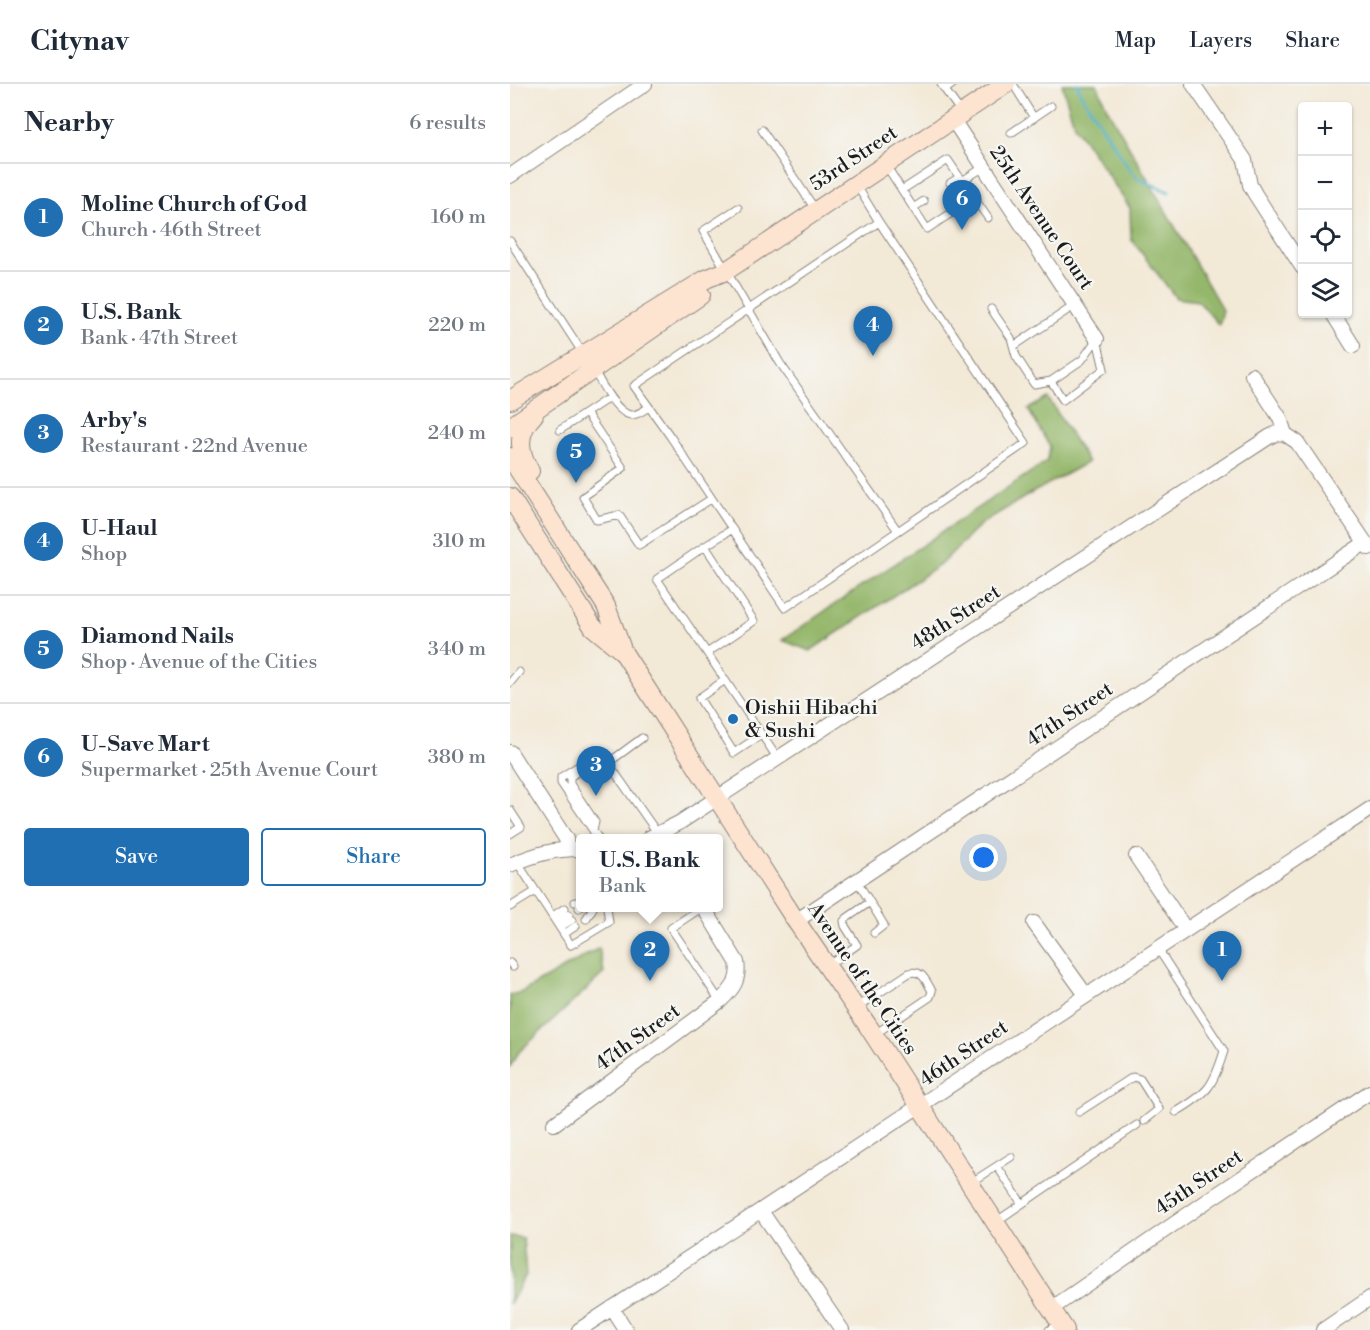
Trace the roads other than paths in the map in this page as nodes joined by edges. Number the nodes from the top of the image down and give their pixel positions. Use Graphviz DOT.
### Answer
graph roads {
  1 [pos="645,84"];
  2 [pos="953,84"];
  3 [pos="1006,84"];
  4 [pos="1013,84"];
  5 [pos="1193,84"];
  6 [pos="943,87"];
  7 [pos="1051,106"];
  8 [pos="957,116"];
  9 [pos="1035,118"];
  10 [pos="762,130"];
  11 [pos="1011,133"];
  12 [pos="885,164"];
  13 [pos="984,167"];
  14 [pos="510,176"];
  15 [pos="961,179"];
  16 [pos="950,183"];
  17 [pos="855,184"];
  18 [pos="902,190"];
  19 [pos="974,198"];
  20 [pos="924,201"];
  21 [pos="738,208"];
  22 [pos="913,208"];
  23 [pos="816,211"];
  24 [pos="988,218"];
  25 [pos="879,222"];
  26 [pos="510,241"];
  27 [pos="1300,264"];
  28 [pos="726,270"];
  29 [pos="1076,305"];
  30 [pos="748,308"];
  31 [pos="991,309"];
  32 [pos="1336,318"];
  33 [pos="1097,339"];
  34 [pos="1014,346"];
  35 [pos="1353,346"];
  36 [pos="589,363"];
  37 [pos="1252,375"];
  38 [pos="1051,381"];
  39 [pos="515,397"];
  40 [pos="610,397"];
  41 [pos="549,400"];
  42 [pos="649,407"];
  43 [pos="586,413"];
  44 [pos="510,427"];
  45 [pos="560,430"];
  46 [pos="1285,434"];
  47 [pos="510,457"];
  48 [pos="510,497"];
  49 [pos="711,499"];
  50 [pos="731,530"];
  51 [pos="898,531"];
  52 [pos="705,546"];
  53 [pos="1367,546"];
  54 [pos="606,606"];
  55 [pos="623,652"];
  56 [pos="707,653"];
  57 [pos="519,672"];
  58 [pos="725,680"];
  59 [pos="510,683"];
  60 [pos="761,735"];
  61 [pos="642,738"];
  62 [pos="510,752"];
  63 [pos="778,759"];
  64 [pos="608,763"];
  65 [pos="716,798"];
  66 [pos="1370,809"];
  67 [pos="511,815"];
  68 [pos="510,834"];
  69 [pos="596,834"];
  70 [pos="654,834"];
  71 [pos="661,834"];
  72 [pos="574,849"];
  73 [pos="1136,856"];
  74 [pos="514,864"];
  75 [pos="857,881"];
  76 [pos="536,891"];
  77 [pos="870,902"];
  78 [pos="510,907"];
  79 [pos="608,912"];
  80 [pos="696,912"];
  81 [pos="705,912"];
  82 [pos="796,921"];
  83 [pos="1034,923"];
  84 [pos="558,925"];
  85 [pos="1186,930"];
  86 [pos="874,933"];
  87 [pos="1158,949"];
  88 [pos="826,966"];
  89 [pos="1086,995"];
  90 [pos="720,1001"];
  91 [pos="855,1008"];
  92 [pos="873,1035"];
  93 [pos="1370,1092"];
  94 [pos="920,1106"];
  95 [pos="1079,1112"];
  96 [pos="1176,1112"];
  97 [pos="1144,1121"];
  98 [pos="555,1124"];
  99 [pos="1134,1128"];
  100 [pos="1011,1156"];
  101 [pos="997,1166"];
  102 [pos="970,1184"];
  103 [pos="1022,1204"];
  104 [pos="761,1211"];
  105 [pos="995,1222"];
  106 [pos="1370,1298"];
  107 [pos="612,1308"];
  108 [pos="1056,1323"];
  109 [pos="579,1330"];
  110 [pos="626,1330"];
  111 [pos="842,1330"];
  112 [pos="1323,1330"];
  1 -- 14 [label="street"];
  2 -- 6 [label="lane"];
  3 -- 8 [label="main road, 53rd Street"];
  4 -- 9 [label="lane"];
  5 -- 27 [label="street"];
  6 -- 8 [label="lane"];
  7 -- 9 [label="lane"];
  8 -- 12 [label="main road, 53rd Street"];
  8 -- 13 [label="street, 25th Avenue Court"];
  9 -- 11 [label="lane"];
  10 -- 23 [label="lane"];
  12 -- 17 [label="main road, 53rd Street"];
  12 -- 18 [label="lane"];
  13 -- 15 [label="lane"];
  13 -- 29 [label="street, 25th Avenue Court"];
  15 -- 16 [label="lane"];
  15 -- 18 [label="lane"];
  15 -- 19 [label="lane"];
  17 -- 23 [label="main road, 53rd Street"];
  17 -- 25 [label="lane"];
  18 -- 22 [label="lane"];
  19 -- 22 [label="lane"];
  19 -- 24 [label="lane"];
  20 -- 22 [label="lane"];
  21 -- 28 [label="lane"];
  23 -- 28 [label="main road, 53rd Street"];
  25 -- 30 [label="lane"];
  25 -- 51 [label="lane"];
  26 -- 36 [label="lane"];
  28 -- 30 [label="lane"];
  28 -- 36 [label="main road, 53rd Street"];
  29 -- 33 [label="street, 25th Avenue Court"];
  29 -- 34 [label="lane"];
  30 -- 42 [label="lane"];
  30 -- 51 [label="lane"];
  31 -- 34 [label="lane"];
  32 -- 35 [label="street"];
  33 -- 38 [label="lane"];
  33 -- 38 [label="lane"];
  34 -- 38 [label="lane"];
  36 -- 39 [label="main road, 53rd Street"];
  36 -- 40 [label="lane"];
  36 -- 41 [label="main road, 53rd Street"];
  37 -- 46 [label="street"];
  40 -- 42 [label="lane"];
  40 -- 43 [label="lane"];
  41 -- 44 [label="main road, 53rd Street"];
  41 -- 54 [label="main road"];
  42 -- 49 [label="lane"];
  43 -- 45 [label="lane"];
  43 -- 49 [label="lane"];
  46 -- 53 [label="street"];
  46 -- 63 [label="street, 48th Street"];
  47 -- 54 [label="main road, Avenue of the Cities"];
  48 -- 55 [label="main road, Avenue of the Cities"];
  49 -- 50 [label="lane"];
  50 -- 51 [label="lane"];
  50 -- 52 [label="lane"];
  52 -- 56 [label="lane"];
  52 -- 56 [label="lane"];
  53 -- 75 [label="street, 47th Street"];
  54 -- 55 [label="main road, Avenue of the Cities"];
  55 -- 65 [label="main road, Avenue of the Cities"];
  56 -- 58 [label="lane"];
  57 -- 59 [label="lane"];
  58 -- 60 [label="lane"];
  58 -- 60 [label="lane"];
  60 -- 63 [label="lane"];
  61 -- 64 [label="lane"];
  62 -- 72 [label="street"];
  63 -- 65 [label="street, 48th Street"];
  64 -- 69 [label="lane"];
  64 -- 70 [label="lane"];
  65 -- 71 [label="street, 48th Street"];
  65 -- 82 [label="main road, Avenue of the Cities"];
  66 -- 85 [label="street, 46th Street"];
  67 -- 68 [label="lane"];
  72 -- 74 [label="street"];
  73 -- 85 [label="street"];
  74 -- 76 [label="lane"];
  75 -- 77 [label="lane"];
  75 -- 82 [label="street, 47th Street"];
  76 -- 78 [label="lane"];
  76 -- 84 [label="lane"];
  77 -- 86 [label="lane"];
  77 -- 88 [label="lane"];
  79 -- 84 [label="lane"];
  80 -- 90 [label="lane"];
  81 -- 90 [label="street, 47th Street"];
  82 -- 88 [label="main road, Avenue of the Cities"];
  83 -- 89 [label="street"];
  84 -- 84 [label="lane"];
  85 -- 87 [label="street, 46th Street"];
  87 -- 89 [label="street, 46th Street"];
  87 -- 96 [label="lane"];
  88 -- 91 [label="main road, Avenue of the Cities"];
  89 -- 94 [label="street, 46th Street"];
  90 -- 98 [label="street, 47th Street"];
  91 -- 92 [label="main road, Avenue of the Cities"];
  91 -- 92 [label="lane"];
  92 -- 94 [label="main road, Avenue of the Cities"];
  93 -- 108 [label="street, 45th Street"];
  94 -- 102 [label="main road, Avenue of the Cities"];
  94 -- 104 [label="street, 46th Street"];
  95 -- 97 [label="lane"];
  99 -- 103 [label="lane"];
  100 -- 101 [label="lane"];
  101 -- 102 [label="lane"];
  101 -- 103 [label="lane"];
  102 -- 105 [label="main road, Avenue of the Cities"];
  103 -- 105 [label="lane"];
  104 -- 107 [label="street, 46th Street"];
  104 -- 111 [label="street"];
  105 -- 108 [label="main road, Avenue of the Cities"];
  106 -- 112 [label="street"];
  107 -- 109 [label="street, 46th Street"];
  107 -- 110 [label="street"];
}
